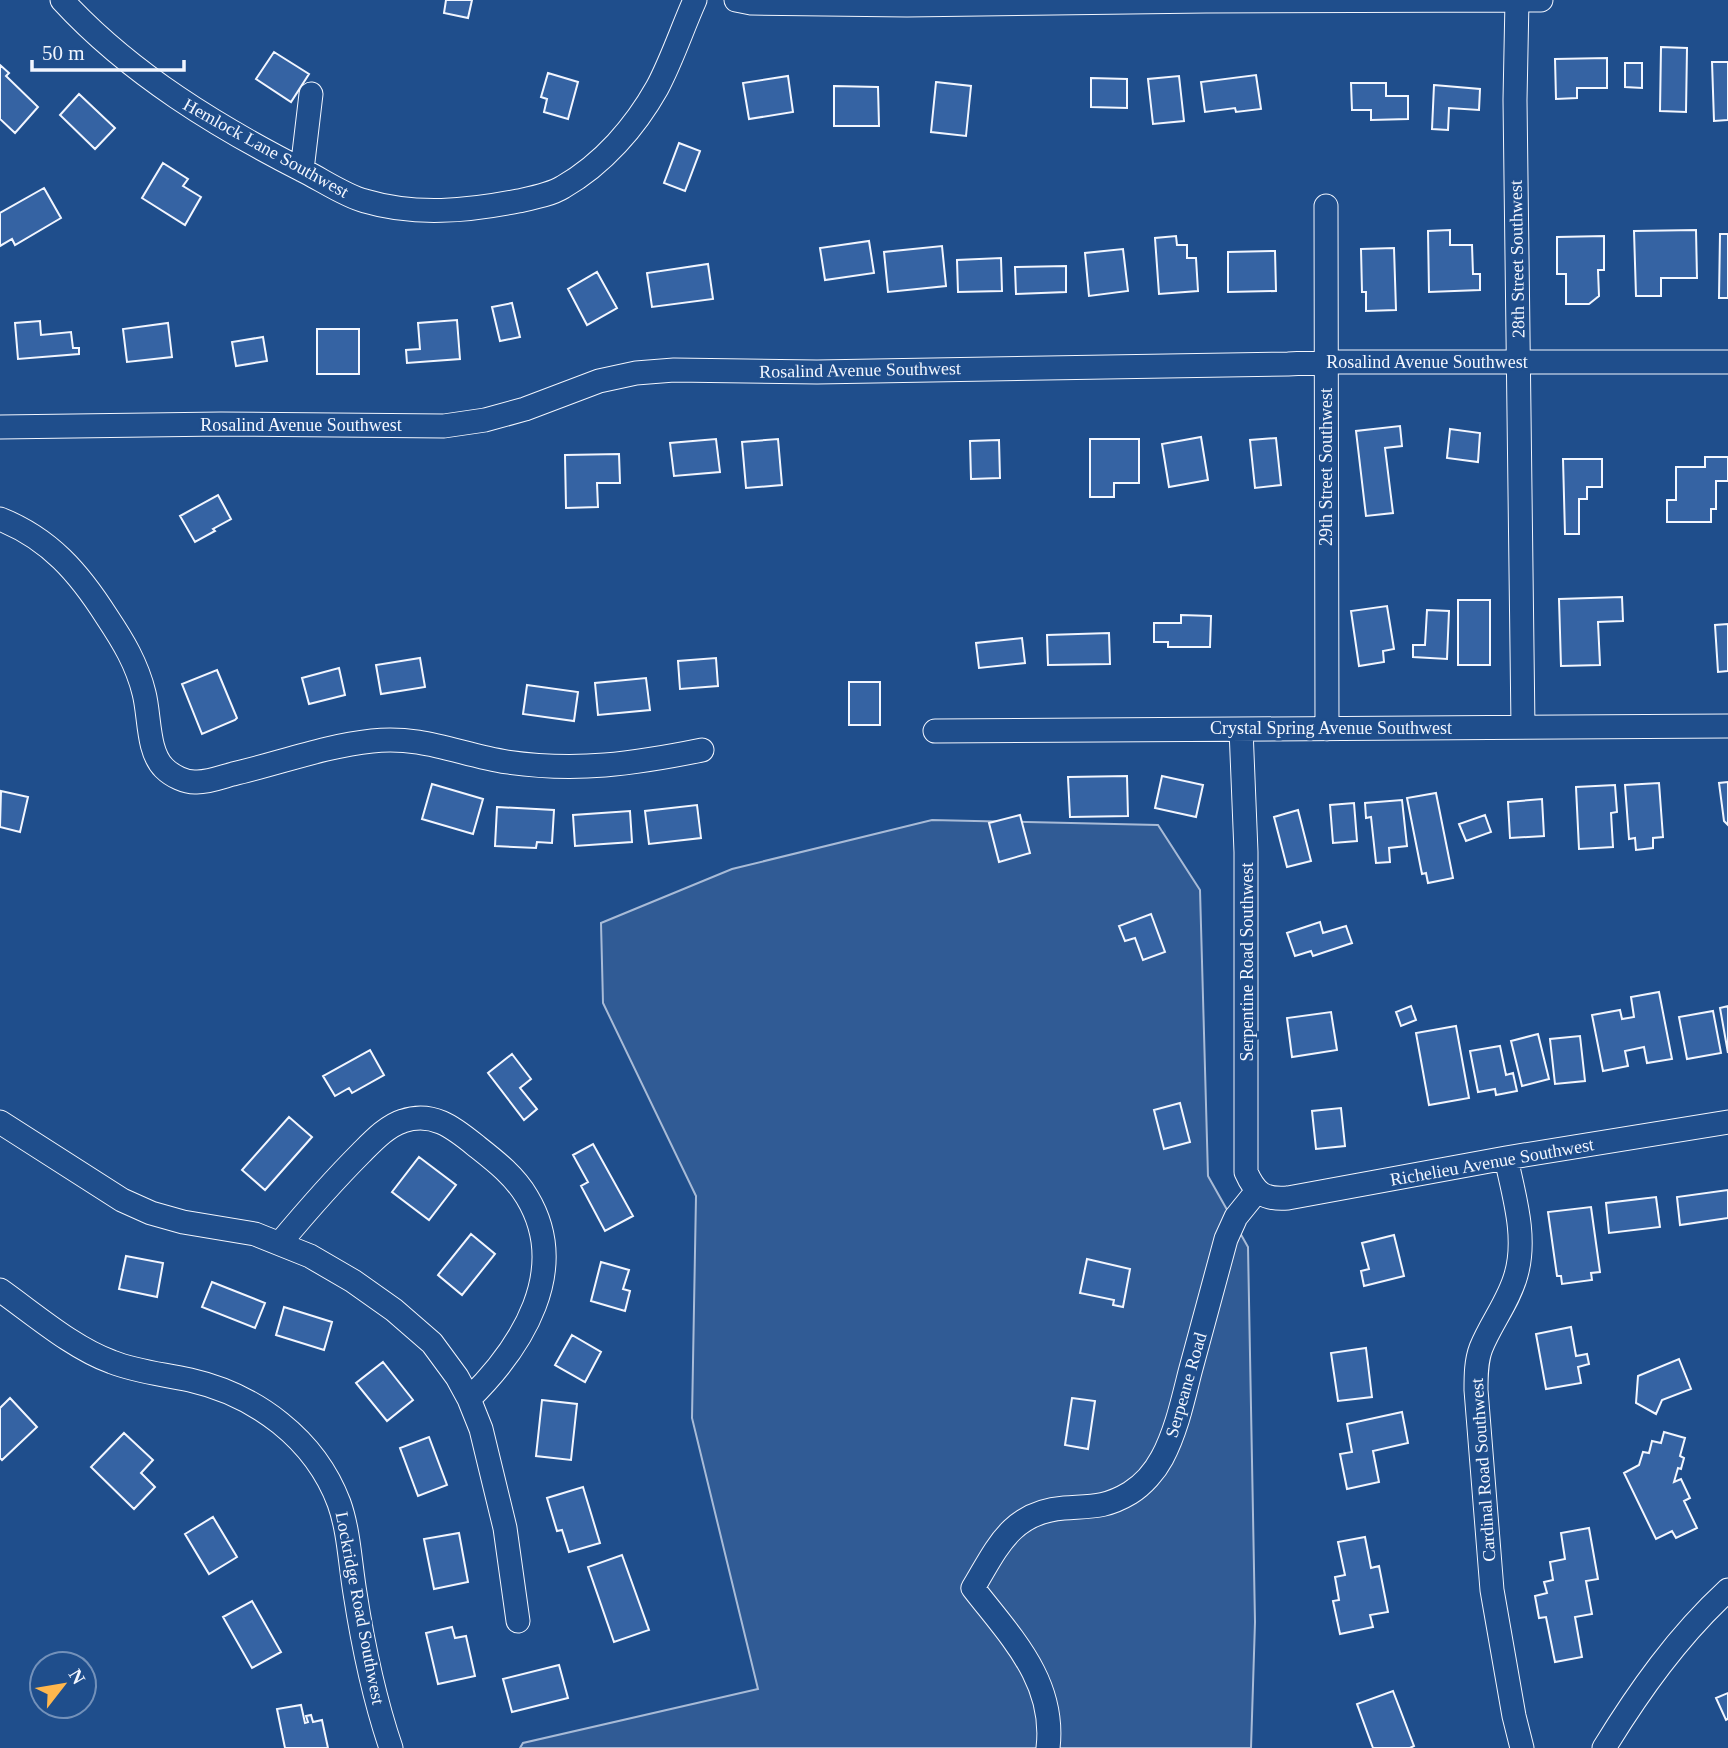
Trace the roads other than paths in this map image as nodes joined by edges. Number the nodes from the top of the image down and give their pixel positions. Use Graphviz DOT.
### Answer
graph roads {
  1 [pos="62,0"];
  2 [pos="695,0"];
  3 [pos="736,0"];
  4 [pos="1517,0"];
  5 [pos="1541,0"];
  6 [pos="1091,1"];
  7 [pos="311,94"];
  8 [pos="302,170"];
  9 [pos="1326,206"];
  10 [pos="1518,361"];
  11 [pos="1326,362"];
  12 [pos="1728,362"];
  13 [pos="0,427"];
  14 [pos="0,519"];
  15 [pos="1728,726"];
  16 [pos="1523,727"];
  17 [pos="1241,729"];
  18 [pos="1327,729"];
  19 [pos="935,730"];
  20 [pos="702,750"];
  21 [pos="0,1122"];
  22 [pos="1728,1122"];
  23 [pos="1506,1158"];
  24 [pos="1257,1191"];
  25 [pos="280,1243"];
  26 [pos="0,1290"];
  27 [pos="469,1399"];
  28 [pos="1728,1590"];
  29 [pos="518,1621"];
  30 [pos="391,1748"];
  31 [pos="1048,1748"];
  32 [pos="1522,1748"];
  33 [pos="1604,1748"];
  1 -- 8 [label="street, Hemlock Lane Southwest"];
  2 -- 8 [label="street, Hemlock Lane Southwest"];
  3 -- 6 [label="street"];
  4 -- 5 [label="street"];
  4 -- 6 [label="street"];
  4 -- 10 [label="street, 28th Street Southwest"];
  7 -- 8 [label="street"];
  9 -- 11 [label="street, 29th Street Southwest"];
  10 -- 11 [label="street, Rosalind Avenue Southwest"];
  10 -- 12 [label="street, Rosalind Avenue Southwest"];
  10 -- 16 [label="street, 28th Street Southwest"];
  11 -- 13 [label="street, Rosalind Avenue Southwest"];
  11 -- 18 [label="street, 29th Street Southwest"];
  14 -- 20 [label="street"];
  15 -- 16 [label="street, Crystal Spring Avenue Southwest"];
  16 -- 18 [label="street, Crystal Spring Avenue Southwest"];
  17 -- 18 [label="street, Crystal Spring Avenue Southwest"];
  17 -- 19 [label="street, Crystal Spring Avenue Southwest"];
  17 -- 24 [label="street, Serpentine Road Southwest"];
  21 -- 25 [label="street"];
  22 -- 23 [label="street, Richelieu Avenue Southwest"];
  23 -- 24 [label="street, Richelieu Avenue Southwest"];
  23 -- 32 [label="street, Cardinal Road Southwest"];
  24 -- 31 [label="street, Serpeane Road"];
  25 -- 27 [label="street"];
  25 -- 27 [label="street"];
  26 -- 30 [label="street, Lockridge Road Southwest"];
  27 -- 29 [label="street"];
  28 -- 33 [label="street"];
}
